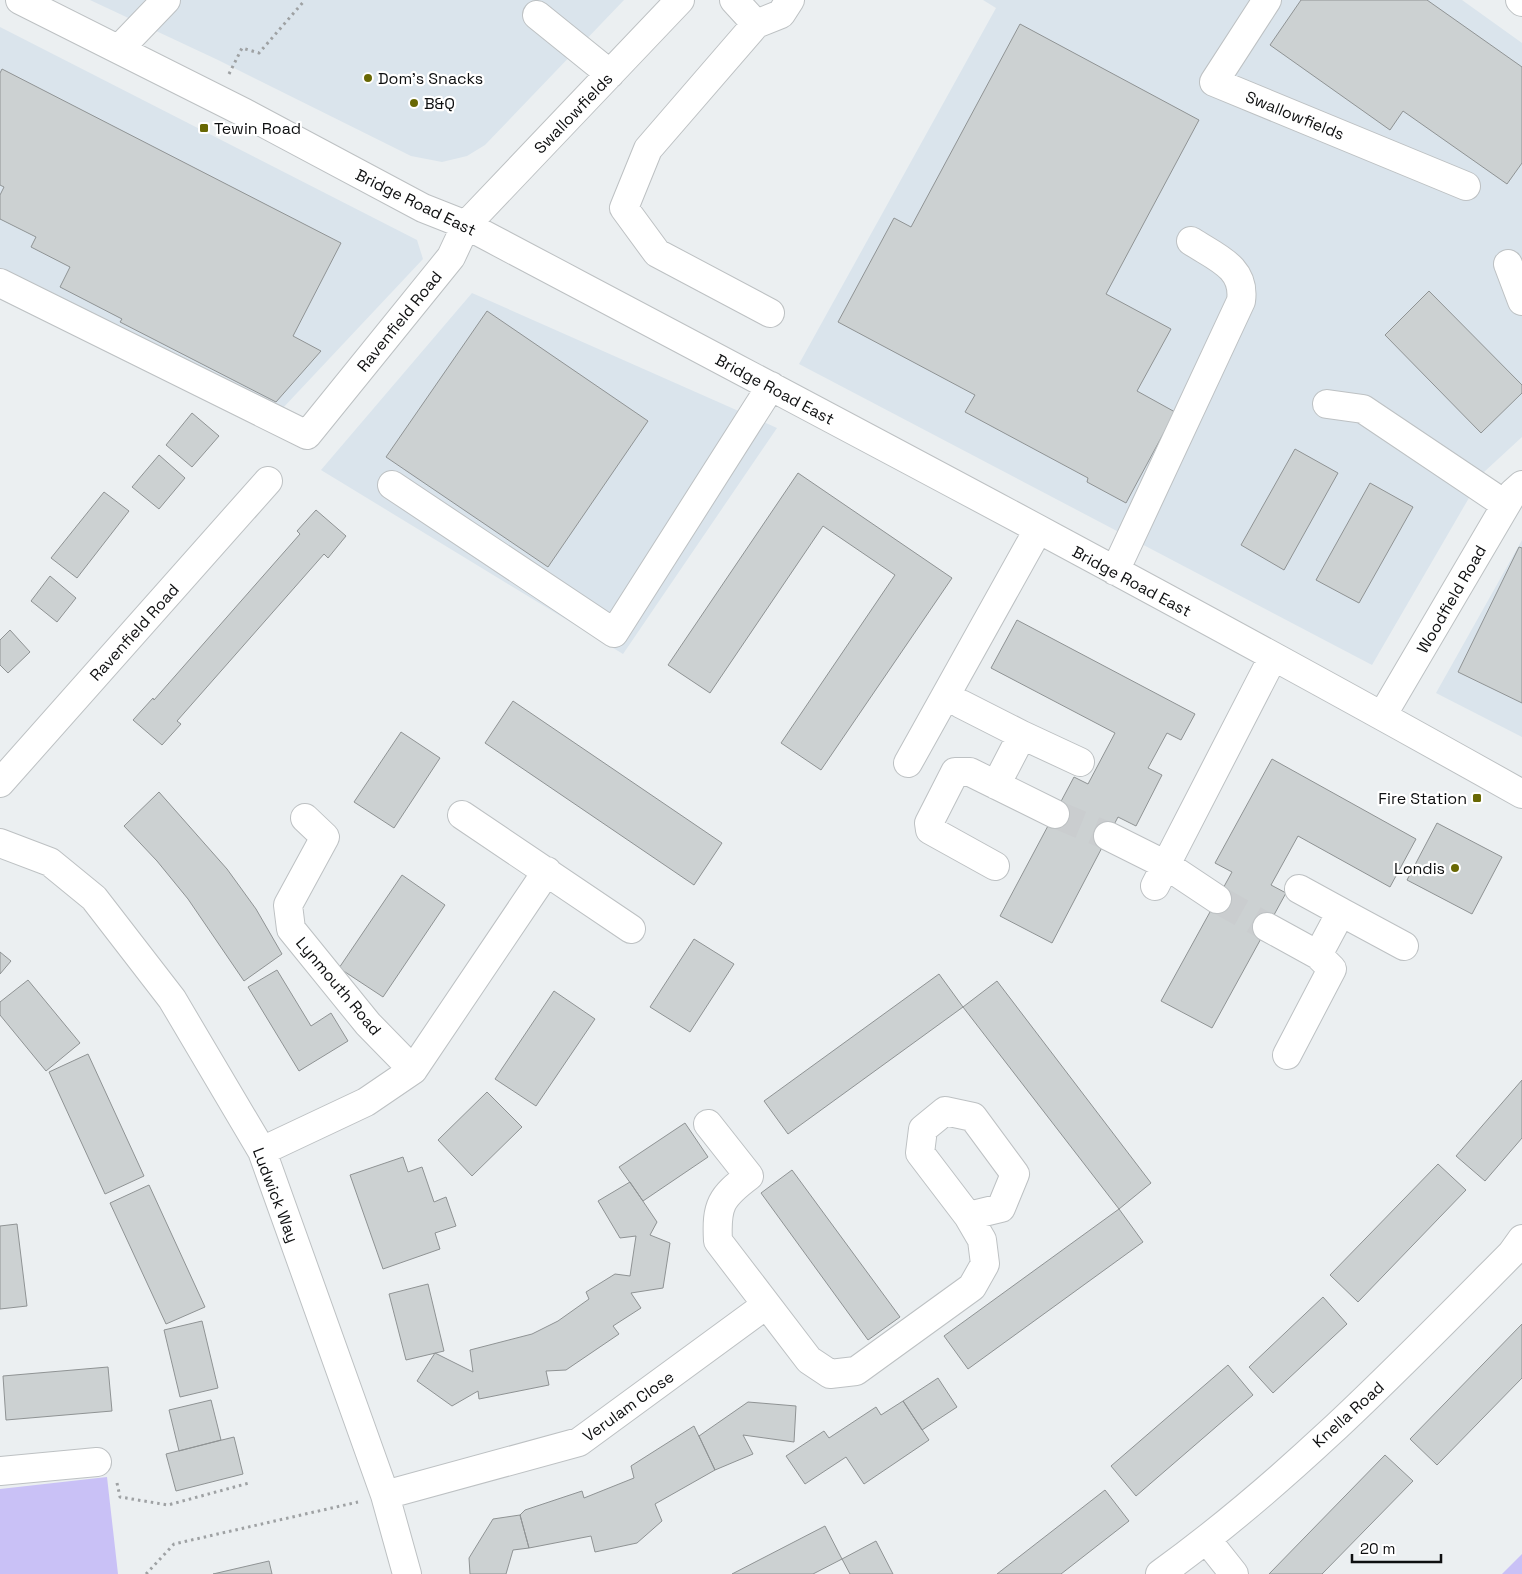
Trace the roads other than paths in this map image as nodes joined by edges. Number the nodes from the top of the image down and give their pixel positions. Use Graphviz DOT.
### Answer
graph roads {
  1 [pos="20,0"];
  2 [pos="166,0"];
  3 [pos="680,0"];
  4 [pos="734,0"];
  5 [pos="790,0"];
  6 [pos="1267,0"];
  7 [pos="537,15"];
  8 [pos="756,24"];
  9 [pos="118,50"];
  10 [pos="610,74"];
  11 [pos="1466,186"];
  12 [pos="466,225"];
  13 [pos="1191,241"];
  14 [pos="1508,264"];
  15 [pos="0,283"];
  16 [pos="1522,301"];
  17 [pos="770,313"];
  18 [pos="771,386"];
  19 [pos="1327,404"];
  20 [pos="268,481"];
  21 [pos="392,485"];
  22 [pos="1514,495"];
  23 [pos="1038,530"];
  24 [pos="1115,571"];
  25 [pos="1273,657"];
  26 [pos="961,704"];
  27 [pos="1382,716"];
  28 [pos="1022,736"];
  29 [pos="1080,762"];
  30 [pos="908,764"];
  31 [pos="0,783"];
  32 [pos="996,785"];
  33 [pos="1522,794"];
  34 [pos="1055,814"];
  35 [pos="462,815"];
  36 [pos="305,818"];
  37 [pos="1108,836"];
  38 [pos="0,843"];
  39 [pos="995,866"];
  40 [pos="547,871"];
  41 [pos="1161,875"];
  42 [pos="1299,889"];
  43 [pos="1217,899"];
  44 [pos="1341,912"];
  45 [pos="1267,927"];
  46 [pos="631,929"];
  47 [pos="1404,946"];
  48 [pos="1318,955"];
  49 [pos="1287,1055"];
  50 [pos="413,1070"];
  51 [pos="708,1124"];
  52 [pos="262,1151"];
  53 [pos="968,1216"];
  54 [pos="1519,1252"];
  55 [pos="766,1305"];
  56 [pos="97,1462"];
  57 [pos="0,1472"];
  58 [pos="385,1496"];
  59 [pos="1207,1540"];
  60 [pos="406,1574"];
  61 [pos="1160,1574"];
  62 [pos="1234,1574"];
  1 -- 9 [label="street, Bridge Road East"];
  2 -- 9 [label="street"];
  3 -- 10 [label="street, Swallowfields"];
  4 -- 8 [label="street"];
  5 -- 8 [label="street"];
  6 -- 11 [label="street, Swallowfields"];
  7 -- 10 [label="street"];
  8 -- 17 [label="street"];
  9 -- 12 [label="street, Bridge Road East"];
  10 -- 12 [label="street, Swallowfields"];
  12 -- 15 [label="street, Ravenfield Road"];
  12 -- 18 [label="street, Bridge Road East"];
  13 -- 24 [label="street"];
  14 -- 16 [label="street"];
  18 -- 21 [label="street"];
  18 -- 23 [label="street, Bridge Road East"];
  19 -- 22 [label="street"];
  20 -- 31 [label="street, Ravenfield Road"];
  22 -- 27 [label="street, Woodfield Road"];
  23 -- 24 [label="street, Bridge Road East"];
  23 -- 30 [label="street"];
  24 -- 25 [label="street, Bridge Road East"];
  25 -- 27 [label="street, Bridge Road East"];
  25 -- 41 [label="street"];
  26 -- 28 [label="street"];
  27 -- 33 [label="street, Bridge Road East"];
  28 -- 29 [label="street"];
  28 -- 32 [label="street"];
  32 -- 34 [label="street"];
  32 -- 39 [label="street"];
  35 -- 40 [label="street"];
  36 -- 50 [label="street, Lynmouth Road"];
  37 -- 41 [label="street"];
  38 -- 52 [label="street, Ludwick Way"];
  40 -- 46 [label="street"];
  40 -- 50 [label="street"];
  41 -- 43 [label="street"];
  42 -- 44 [label="street"];
  44 -- 47 [label="street"];
  44 -- 48 [label="street"];
  45 -- 48 [label="street"];
  48 -- 49 [label="street"];
  50 -- 52 [label="street"];
  51 -- 55 [label="street"];
  52 -- 58 [label="street, Ludwick Way"];
  53 -- 55 [label="street"];
  54 -- 59 [label="street, Knella Road"];
  55 -- 58 [label="street, Verulam Close"];
  56 -- 57 [label="street"];
  58 -- 60 [label="street, Ludwick Way"];
  59 -- 61 [label="street, Knella Road"];
  59 -- 62 [label="street"];
}
